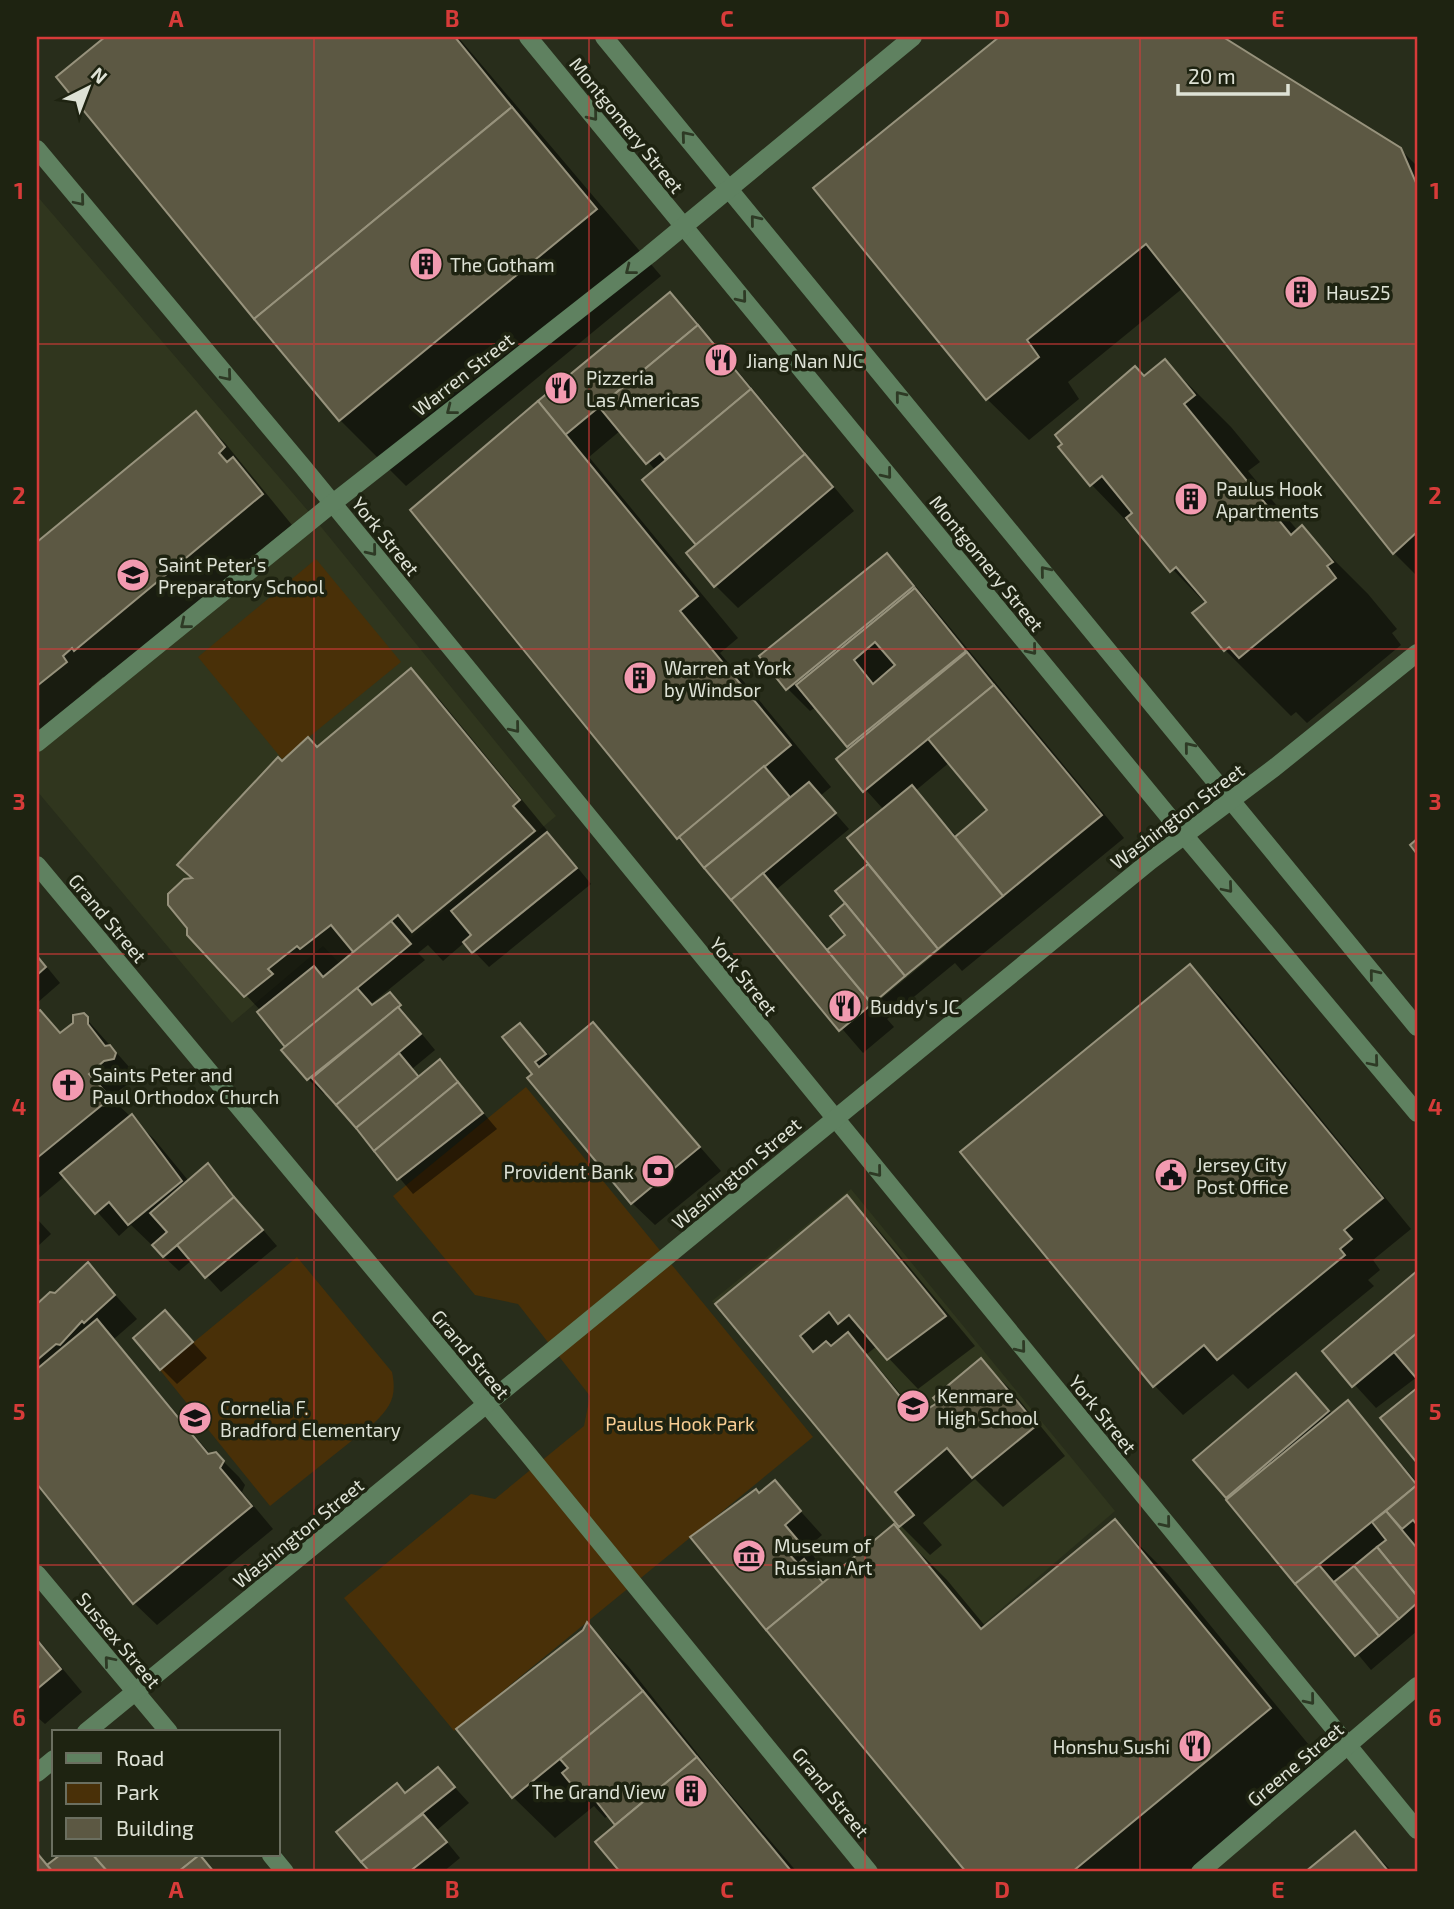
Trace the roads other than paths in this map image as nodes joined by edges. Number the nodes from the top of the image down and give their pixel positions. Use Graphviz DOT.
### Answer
graph roads {
  1 [pos="528,37"];
  2 [pos="604,37"];
  3 [pos="913,37"];
  4 [pos="37,149"];
  5 [pos="730,189"];
  6 [pos="683,227"];
  7 [pos="333,503"];
  8 [pos="1417,653"];
  9 [pos="37,743"];
  10 [pos="1232,800"];
  11 [pos="1184,835"];
  12 [pos="37,865"];
  13 [pos="1417,1027"];
  14 [pos="1417,1113"];
  15 [pos="834,1119"];
  16 [pos="487,1406"];
  17 [pos="37,1574"];
  18 [pos="1417,1686"];
  19 [pos="135,1692"];
  20 [pos="88,1730"];
  21 [pos="167,1730"];
  22 [pos="1348,1746"];
  23 [pos="52,1761"];
  24 [pos="37,1773"];
  25 [pos="1417,1830"];
  26 [pos="272,1856"];
  27 [pos="285,1872"];
  28 [pos="869,1872"];
  29 [pos="1200,1872"];
  1 -- 6 [label="street, Montgomery Street, one-way"];
  5 -- 2 [label="street, Montgomery Street, one-way"];
  3 -- 5 [label="street, Warren Street"];
  4 -- 7 [label="street, York Street, one-way"];
  5 -- 6 [label="street, Warren Street"];
  10 -- 5 [label="street, Montgomery Street, one-way"];
  6 -- 7 [label="street, Warren Street, one-way"];
  6 -- 11 [label="street, Montgomery Street, one-way"];
  7 -- 9 [label="street, Warren Street, one-way"];
  7 -- 15 [label="street, York Street, one-way"];
  8 -- 10 [label="street, Washington Street"];
  10 -- 11 [label="street, Washington Street"];
  13 -- 10 [label="street, Montgomery Street, one-way"];
  11 -- 14 [label="street, Montgomery Street, one-way"];
  11 -- 15 [label="street, Washington Street"];
  12 -- 16 [label="street, Grand Street"];
  15 -- 16 [label="street, Washington Street"];
  15 -- 22 [label="street, York Street, one-way"];
  16 -- 19 [label="street, Washington Street"];
  16 -- 28 [label="street, Grand Street"];
  19 -- 17 [label="street, Sussex Street, one-way"];
  18 -- 22 [label="street, Greene Street"];
  19 -- 20 [label="street, Washington Street"];
  19 -- 21 [label="street, Sussex Street"];
  22 -- 25 [label="street, York Street"];
  22 -- 29 [label="street, Greene Street"];
  23 -- 24 [label="street"];
  26 -- 27 [label="street"];
}
